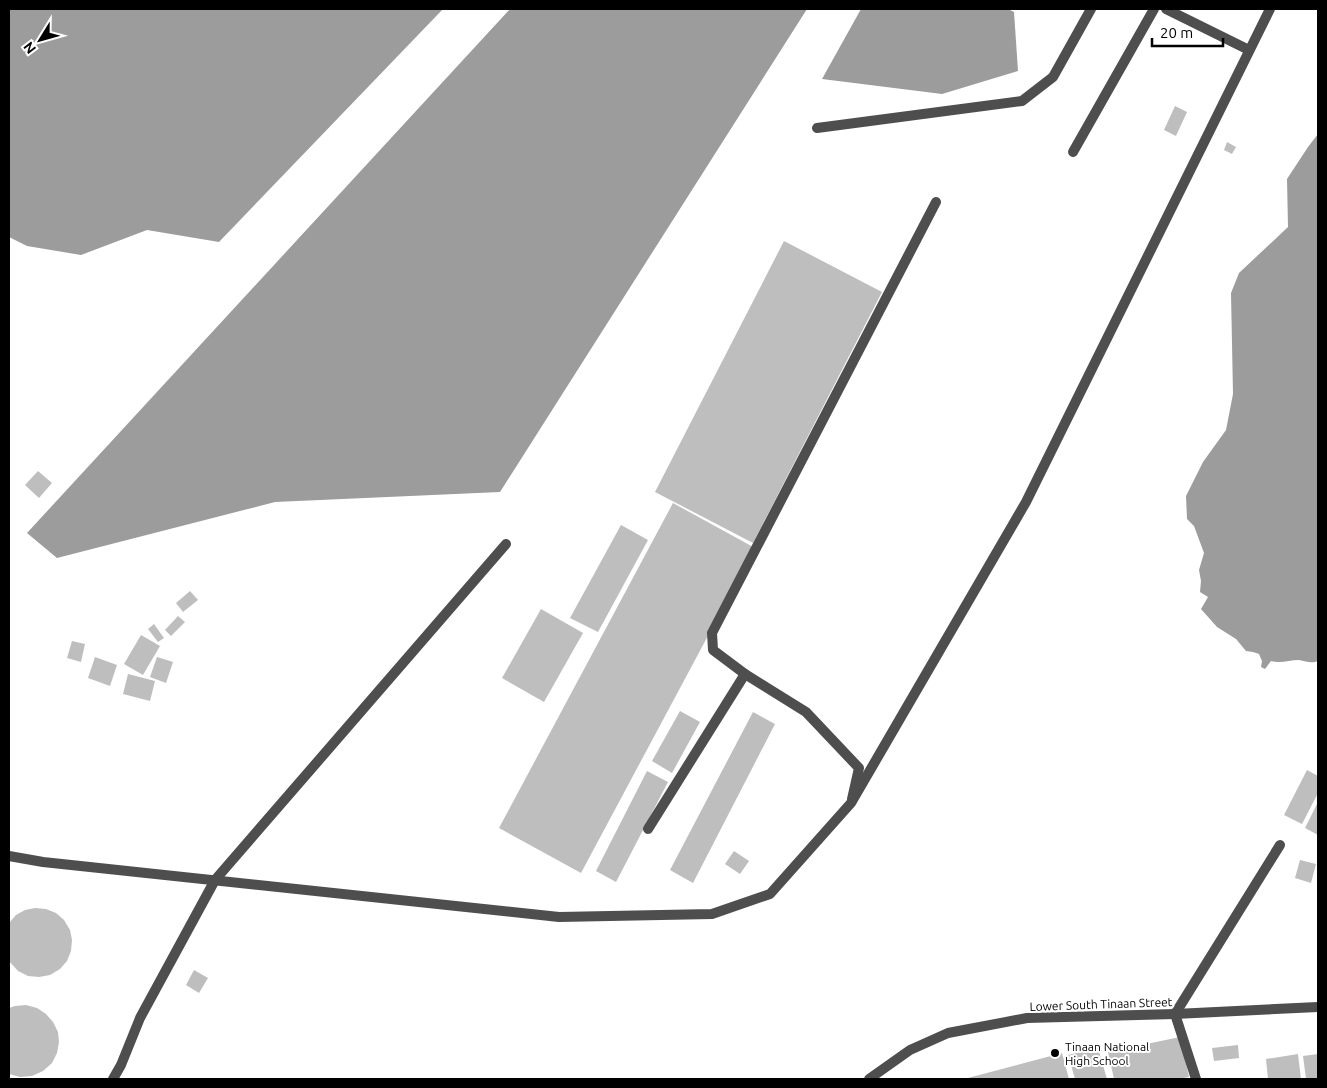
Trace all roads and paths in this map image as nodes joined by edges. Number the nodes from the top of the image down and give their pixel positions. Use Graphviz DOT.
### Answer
graph roads {
  1 [pos="1091,9"];
  2 [pos="1154,9"];
  3 [pos="1166,9"];
  4 [pos="1270,9"];
  5 [pos="1249,50"];
  6 [pos="817,128"];
  7 [pos="1073,152"];
  8 [pos="936,202"];
  9 [pos="506,544"];
  10 [pos="745,674"];
  11 [pos="851,803"];
  12 [pos="648,829"];
  13 [pos="1280,845"];
  14 [pos="9,856"];
  15 [pos="215,880"];
  16 [pos="1318,1007"];
  17 [pos="1175,1014"];
  18 [pos="114,1079"];
  19 [pos="869,1079"];
  20 [pos="1196,1079"];
  1 -- 6 [label="street"];
  2 -- 7 [label="street"];
  3 -- 5 [label="street"];
  4 -- 5 [label="street"];
  5 -- 11 [label="street"];
  8 -- 10 [label="street"];
  9 -- 15 [label="street"];
  10 -- 11 [label="street"];
  10 -- 12 [label="street"];
  11 -- 15 [label="street"];
  13 -- 17 [label="street"];
  14 -- 15 [label="street"];
  15 -- 18 [label="street"];
  16 -- 17 [label="street, Lower South Tinaan Street"];
  17 -- 19 [label="street, Lower South Tinaan Street"];
  17 -- 20 [label="street"];
}
